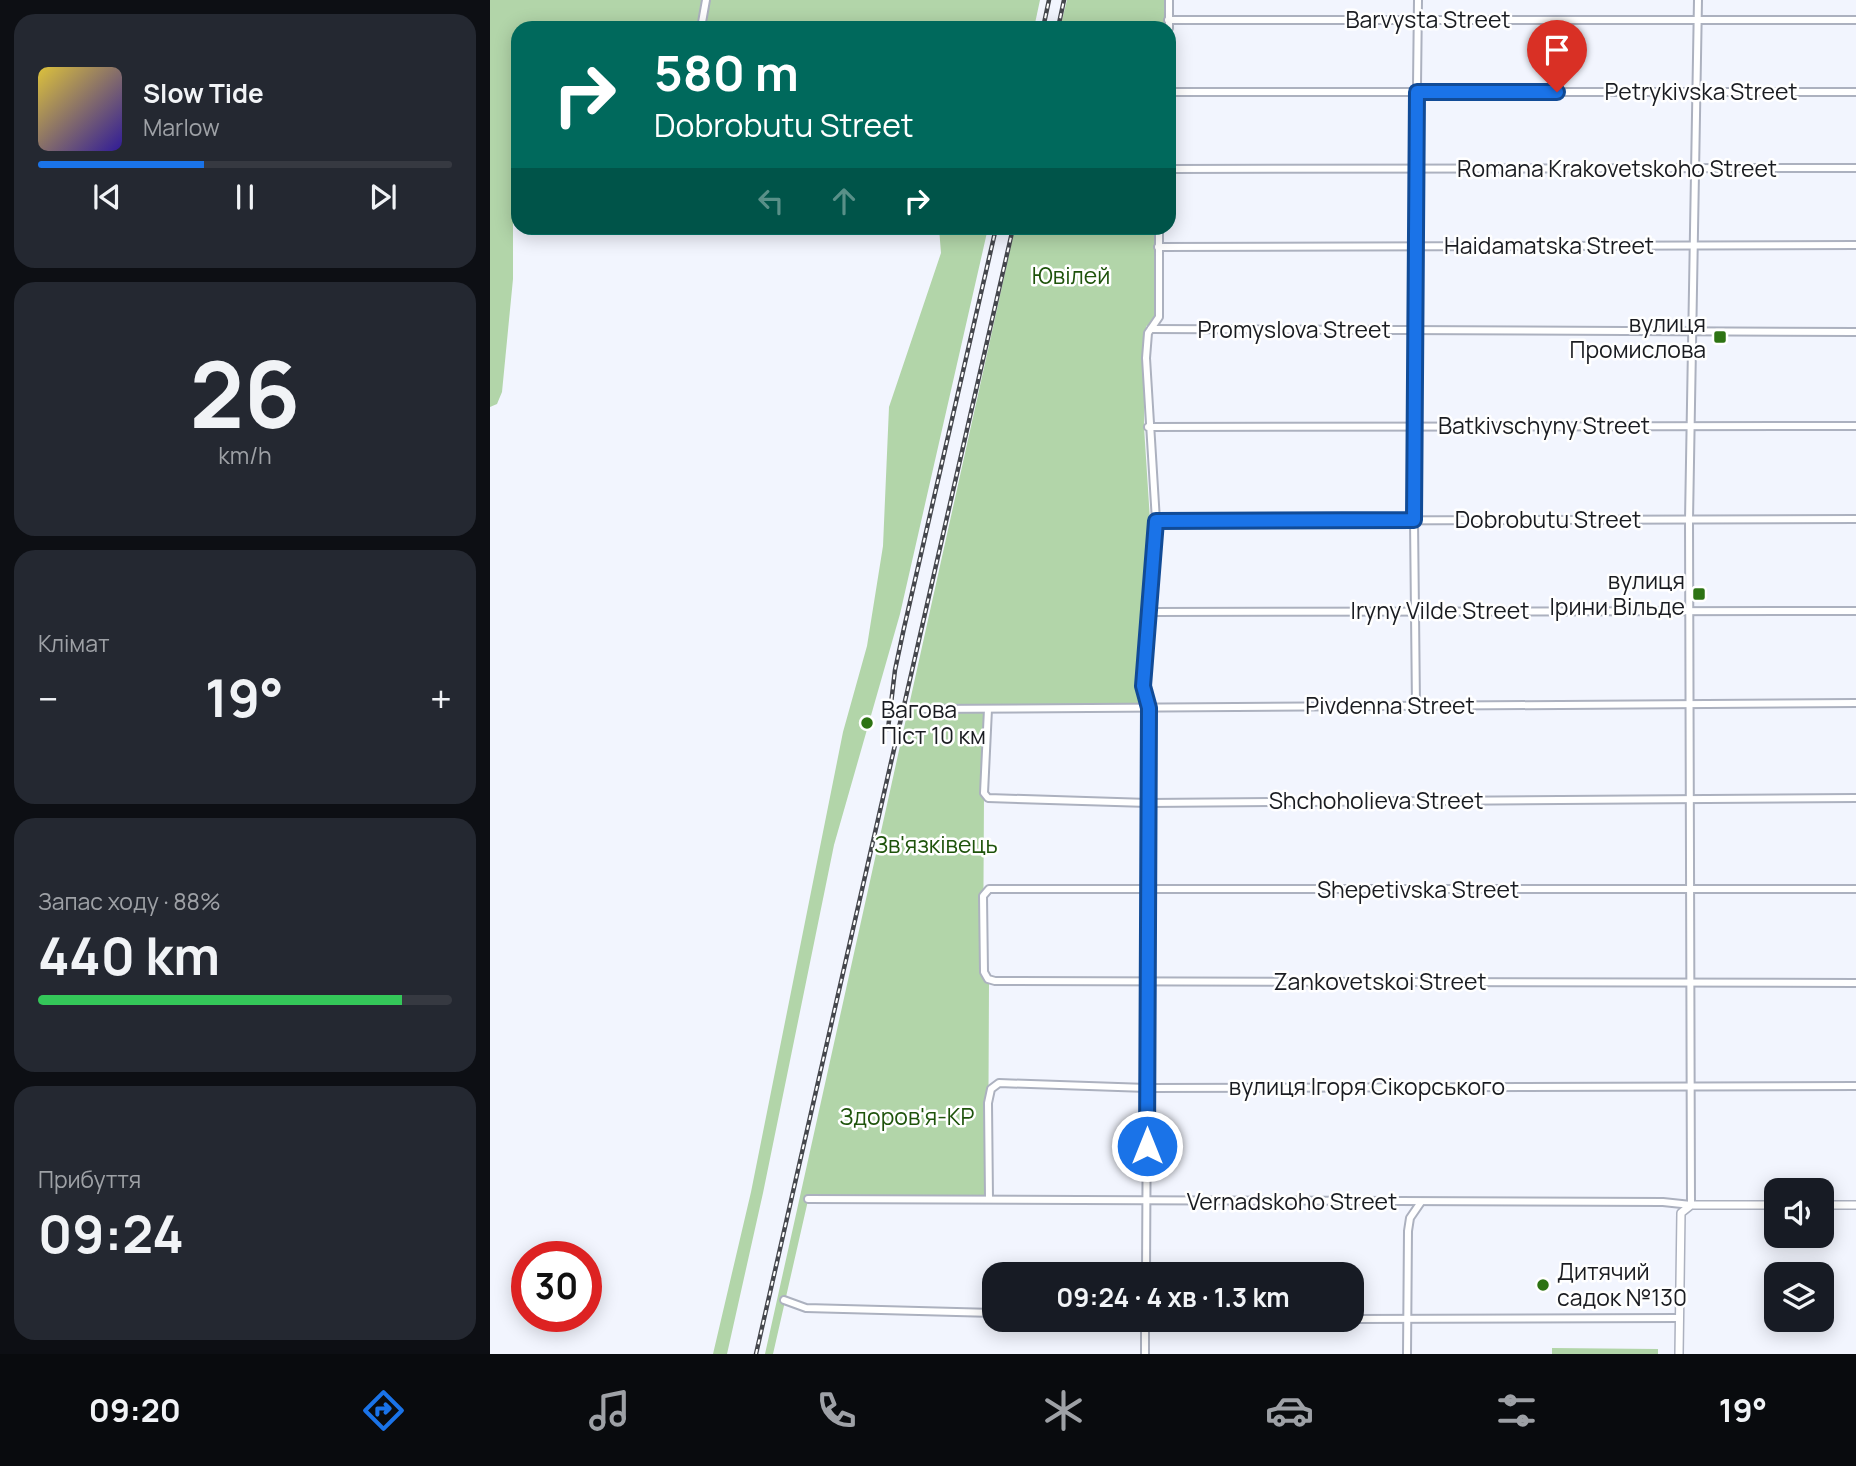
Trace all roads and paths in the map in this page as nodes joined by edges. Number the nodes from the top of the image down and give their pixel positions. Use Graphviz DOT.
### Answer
graph roads {
  1 [pos="706,0"];
  2 [pos="1169,0"];
  3 [pos="1418,0"];
  4 [pos="1698,0"];
  5 [pos="1418,20"];
  6 [pos="1698,20"];
  7 [pos="1856,20"];
  8 [pos="702,21"];
  9 [pos="1168,21"];
  10 [pos="1176,24"];
  11 [pos="1176,92"];
  12 [pos="1417,92"];
  13 [pos="1697,92"];
  14 [pos="1856,92"];
  15 [pos="1856,168"];
  16 [pos="1176,169"];
  17 [pos="1416,169"];
  18 [pos="1696,169"];
  19 [pos="1159,235"];
  20 [pos="1856,245"];
  21 [pos="1415,246"];
  22 [pos="1695,246"];
  23 [pos="1158,247"];
  24 [pos="1151,329"];
  25 [pos="1414,330"];
  26 [pos="1694,331"];
  27 [pos="1856,332"];
  28 [pos="1691,426"];
  29 [pos="1856,426"];
  30 [pos="1148,427"];
  31 [pos="1413,427"];
  32 [pos="1856,519"];
  33 [pos="1414,520"];
  34 [pos="1689,520"];
  35 [pos="1156,521"];
  36 [pos="1149,611"];
  37 [pos="1415,611"];
  38 [pos="1689,611"];
  39 [pos="1856,611"];
  40 [pos="1856,703"];
  41 [pos="1690,704"];
  42 [pos="1416,706"];
  43 [pos="1149,708"];
  44 [pos="924,709"];
  45 [pos="988,709"];
  46 [pos="1856,798"];
  47 [pos="1692,799"];
  48 [pos="1148,803"];
  49 [pos="1856,889"];
  50 [pos="1147,890"];
  51 [pos="1691,890"];
  52 [pos="983,896"];
  53 [pos="1146,981"];
  54 [pos="1856,983"];
  55 [pos="1690,984"];
  56 [pos="1856,1086"];
  57 [pos="1690,1087"];
  58 [pos="1147,1088"];
  59 [pos="808,1199"];
  60 [pos="989,1199"];
  61 [pos="1147,1202"];
  62 [pos="1421,1202"];
  63 [pos="1691,1205"];
  64 [pos="1764,1205"];
  65 [pos="1834,1205"];
  66 [pos="1856,1205"];
  67 [pos="1146,1262"];
  68 [pos="784,1300"];
  69 [pos="982,1313"];
  70 [pos="1679,1318"];
  71 [pos="1364,1319"];
  72 [pos="1407,1320"];
  73 [pos="1145,1332"];
  74 [pos="1145,1354"];
  75 [pos="1407,1354"];
  76 [pos="1679,1354"];
  1 -- 8 [label="street"];
  2 -- 9 [label="street"];
  3 -- 5 [label="street"];
  4 -- 6 [label="street"];
  5 -- 6 [label="street, Barvysta Street"];
  5 -- 10 [label="street, Barvysta Street"];
  5 -- 12 [label="street"];
  6 -- 7 [label="street, Barvysta Street"];
  6 -- 13 [label="street"];
  11 -- 12 [label="street, Petrykivska Street"];
  12 -- 13 [label="street, Petrykivska Street"];
  12 -- 17 [label="street"];
  13 -- 14 [label="street, Petrykivska Street"];
  13 -- 18 [label="street"];
  15 -- 18 [label="street, Romana Krakovetskoho Street"];
  16 -- 17 [label="street, Romana Krakovetskoho Street"];
  17 -- 18 [label="street, Romana Krakovetskoho Street"];
  17 -- 21 [label="street"];
  18 -- 22 [label="street"];
  19 -- 23 [label="street"];
  20 -- 22 [label="street, Haidamatska Street"];
  21 -- 22 [label="street, Haidamatska Street"];
  21 -- 23 [label="street, Haidamatska Street"];
  21 -- 25 [label="street"];
  22 -- 26 [label="street"];
  23 -- 24 [label="street"];
  24 -- 25 [label="street, Promyslova Street"];
  24 -- 30 [label="street"];
  25 -- 26 [label="street, Promyslova Street"];
  25 -- 31 [label="street"];
  26 -- 27 [label="street, Promyslova Street"];
  26 -- 28 [label="street"];
  28 -- 29 [label="street, Batkivschyny Street"];
  28 -- 31 [label="street, Batkivschyny Street"];
  28 -- 34 [label="street"];
  30 -- 31 [label="street, Batkivschyny Street"];
  30 -- 35 [label="street"];
  31 -- 33 [label="street"];
  32 -- 34 [label="street, Dobrobutu Street"];
  33 -- 34 [label="street, Dobrobutu Street"];
  33 -- 35 [label="street, Dobrobutu Street"];
  33 -- 37 [label="street"];
  34 -- 38 [label="street"];
  35 -- 36 [label="street"];
  36 -- 37 [label="street, Iryny Vilde Street"];
  36 -- 43 [label="street"];
  37 -- 38 [label="street, Iryny Vilde Street"];
  37 -- 42 [label="street"];
  38 -- 39 [label="street, Iryny Vilde Street"];
  38 -- 41 [label="street"];
  40 -- 41 [label="street, Pivdenna Street"];
  41 -- 42 [label="street, Pivdenna Street"];
  41 -- 47 [label="street"];
  42 -- 43 [label="street, Pivdenna Street"];
  43 -- 45 [label="street, Pivdenna Street"];
  43 -- 48 [label="street"];
  44 -- 45 [label="street, Pivdenna Street"];
  45 -- 48 [label="street, Shchoholieva Street"];
  46 -- 47 [label="street, Shchoholieva Street"];
  47 -- 48 [label="street, Shchoholieva Street"];
  47 -- 51 [label="street"];
  48 -- 50 [label="street"];
  49 -- 51 [label="street, Shepetivska Street"];
  50 -- 51 [label="street, Shepetivska Street"];
  50 -- 52 [label="street, Shepetivska Street"];
  50 -- 53 [label="street"];
  51 -- 55 [label="street"];
  52 -- 53 [label="street, Zankovetskoi Street"];
  53 -- 55 [label="street, Zankovetskoi Street"];
  53 -- 58 [label="street"];
  54 -- 55 [label="street, Zankovetskoi Street"];
  55 -- 57 [label="street"];
  56 -- 57 [label="street, вулиця Ігоря Сікорського"];
  57 -- 58 [label="street, вулиця Ігоря Сікорського"];
  57 -- 63 [label="street"];
  58 -- 60 [label="street, вулиця Ігоря Сікорського"];
  58 -- 61 [label="street"];
  59 -- 60 [label="street, Vernadskoho Street"];
  60 -- 61 [label="street, Vernadskoho Street"];
  61 -- 62 [label="street, Vernadskoho Street"];
  61 -- 67 [label="street"];
  62 -- 63 [label="street, Vernadskoho Street"];
  62 -- 72 [label="street"];
  63 -- 64 [label="street, Vernadskoho Street"];
  63 -- 70 [label="street"];
  65 -- 66 [label="street"];
  68 -- 69 [label="street"];
  70 -- 72 [label="street"];
  70 -- 76 [label="street"];
  71 -- 72 [label="street"];
  72 -- 75 [label="street"];
  73 -- 74 [label="street"];
}
